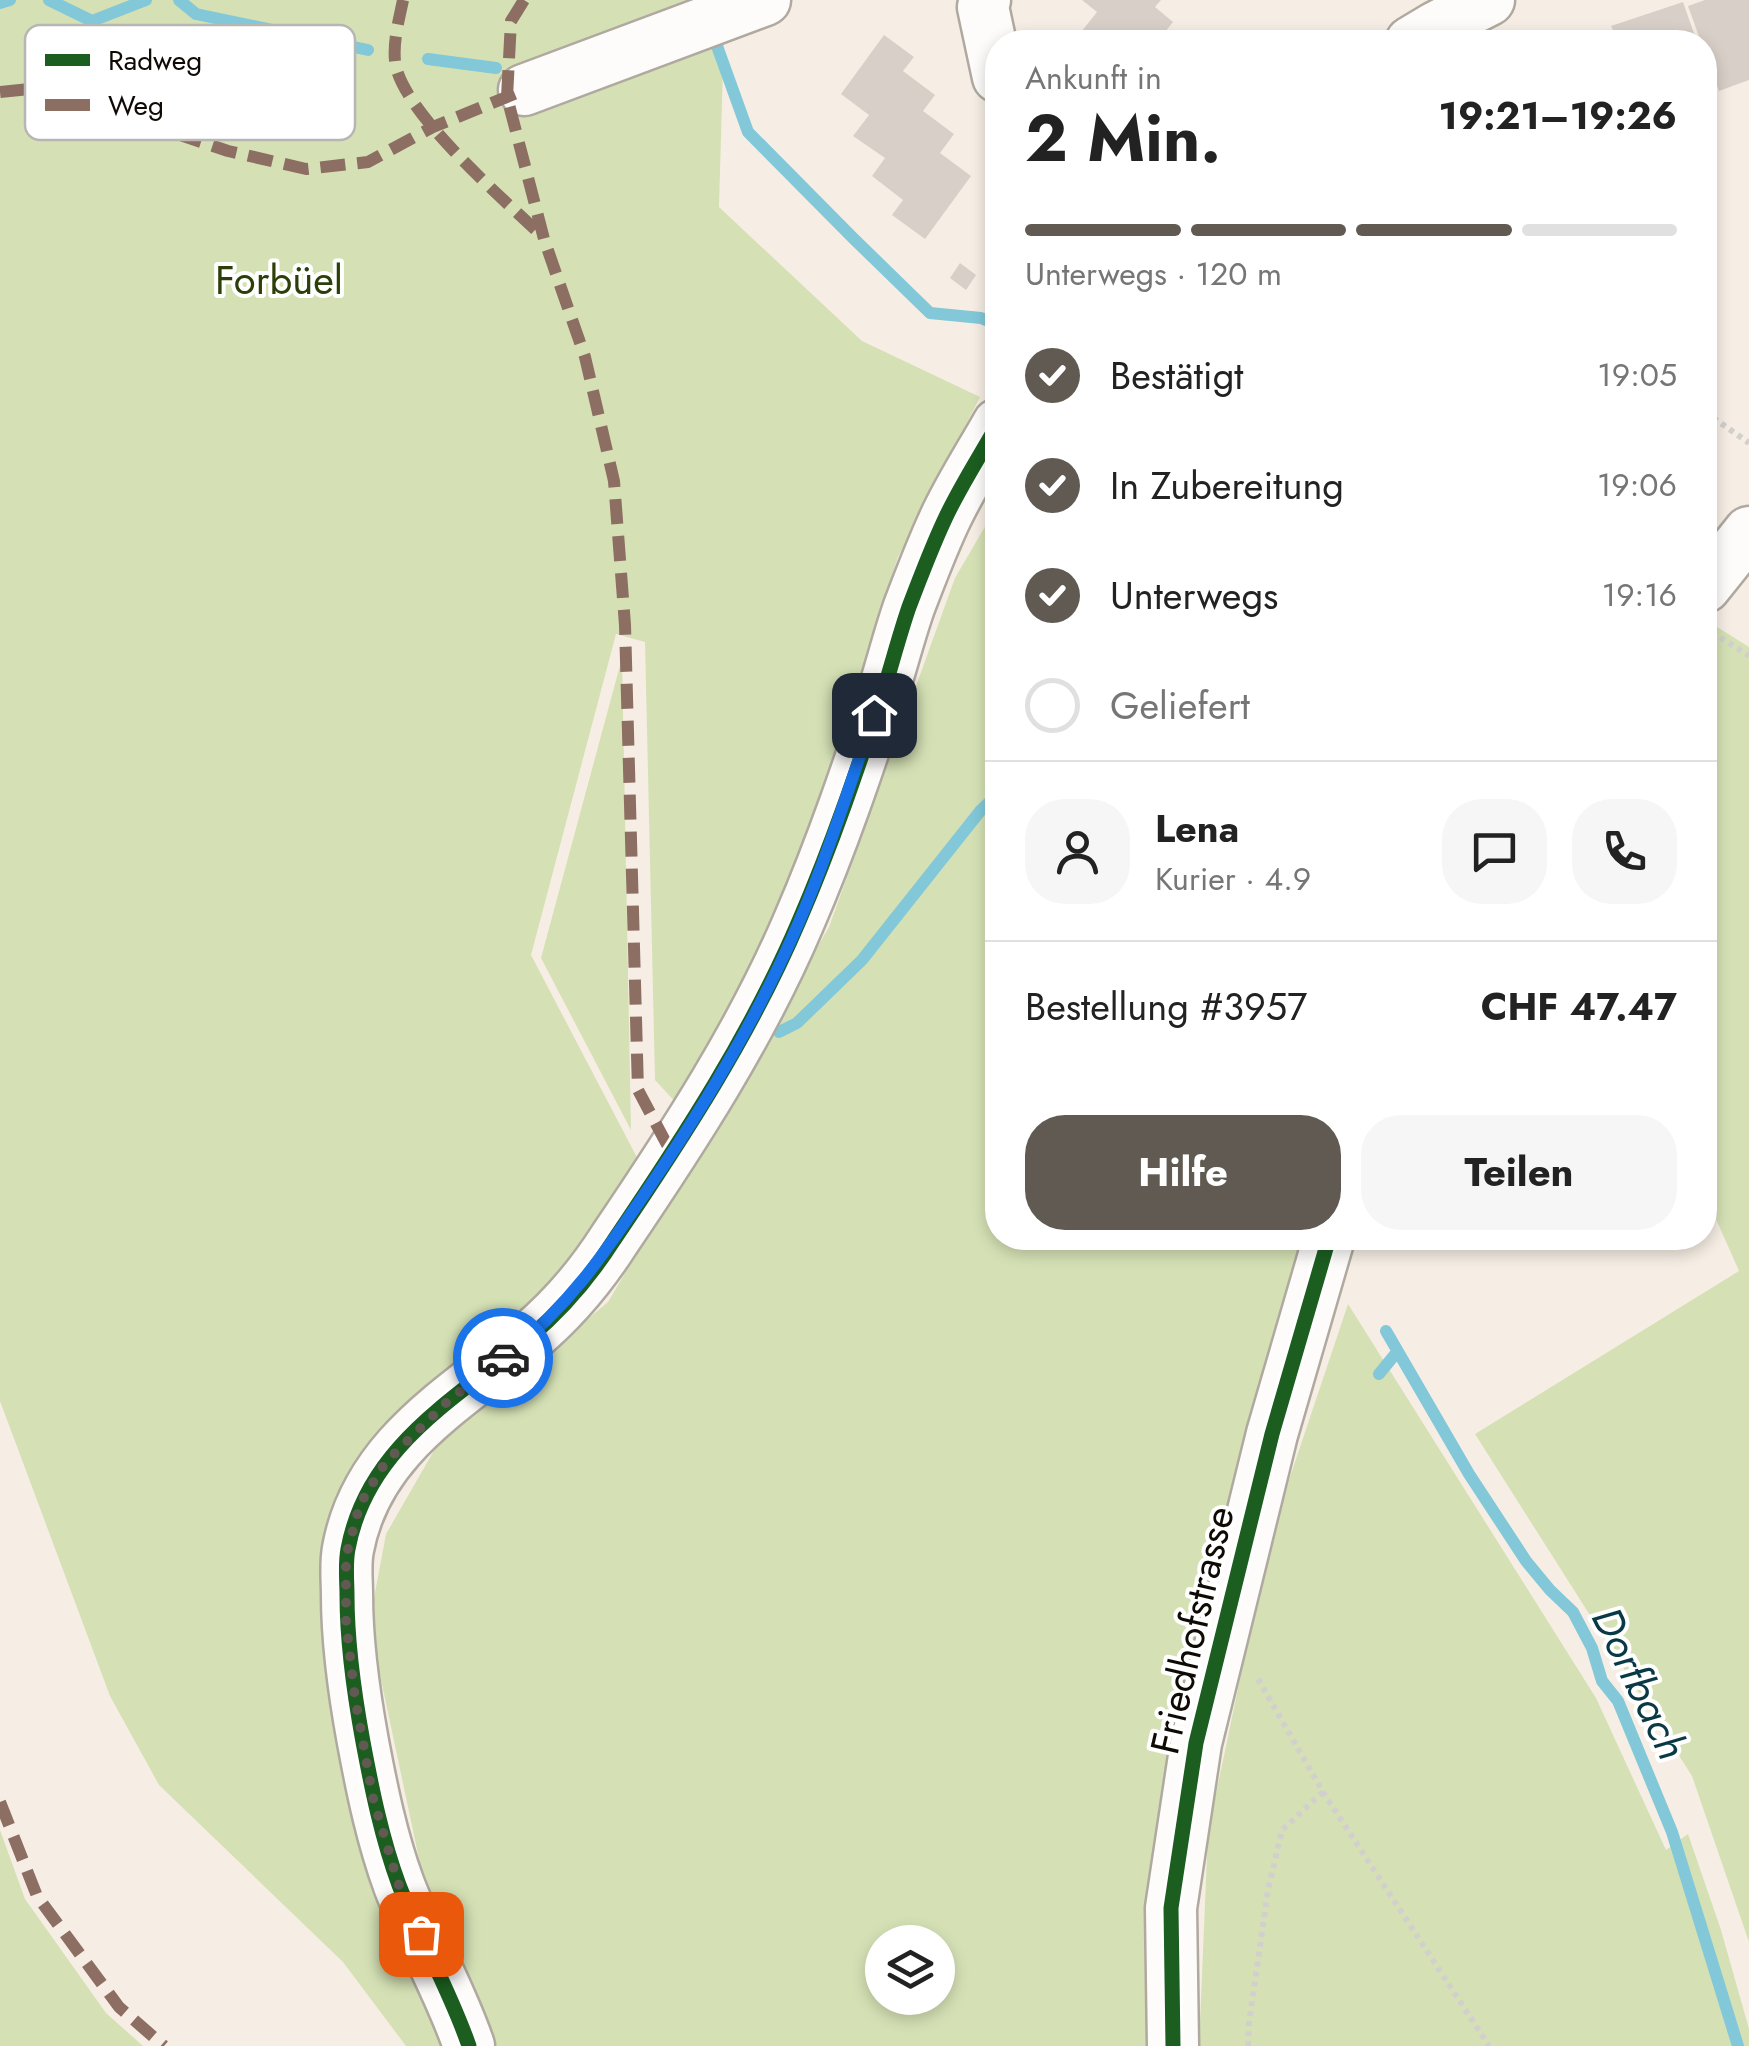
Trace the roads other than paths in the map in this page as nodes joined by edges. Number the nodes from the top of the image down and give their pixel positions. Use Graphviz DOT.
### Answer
graph roads {
  1 [pos="1489,0"];
  2 [pos="977,2"];
  3 [pos="726,15"];
  4 [pos="1431,30"];
  5 [pos="985,31"];
  6 [pos="524,90"];
  7 [pos="985,447"];
  8 [pos="1749,532"];
  9 [pos="1717,572"];
  10 [pos="1325,1250"];
  11 [pos="468,2046"];
  12 [pos="1173,2046"];
  1 -- 4 [label="street"];
  2 -- 5 [label="street"];
  3 -- 6 [label="street"];
  7 -- 11 [label="street"];
  8 -- 9 [label="street"];
  10 -- 12 [label="street, Friedhofstrasse"];
}
